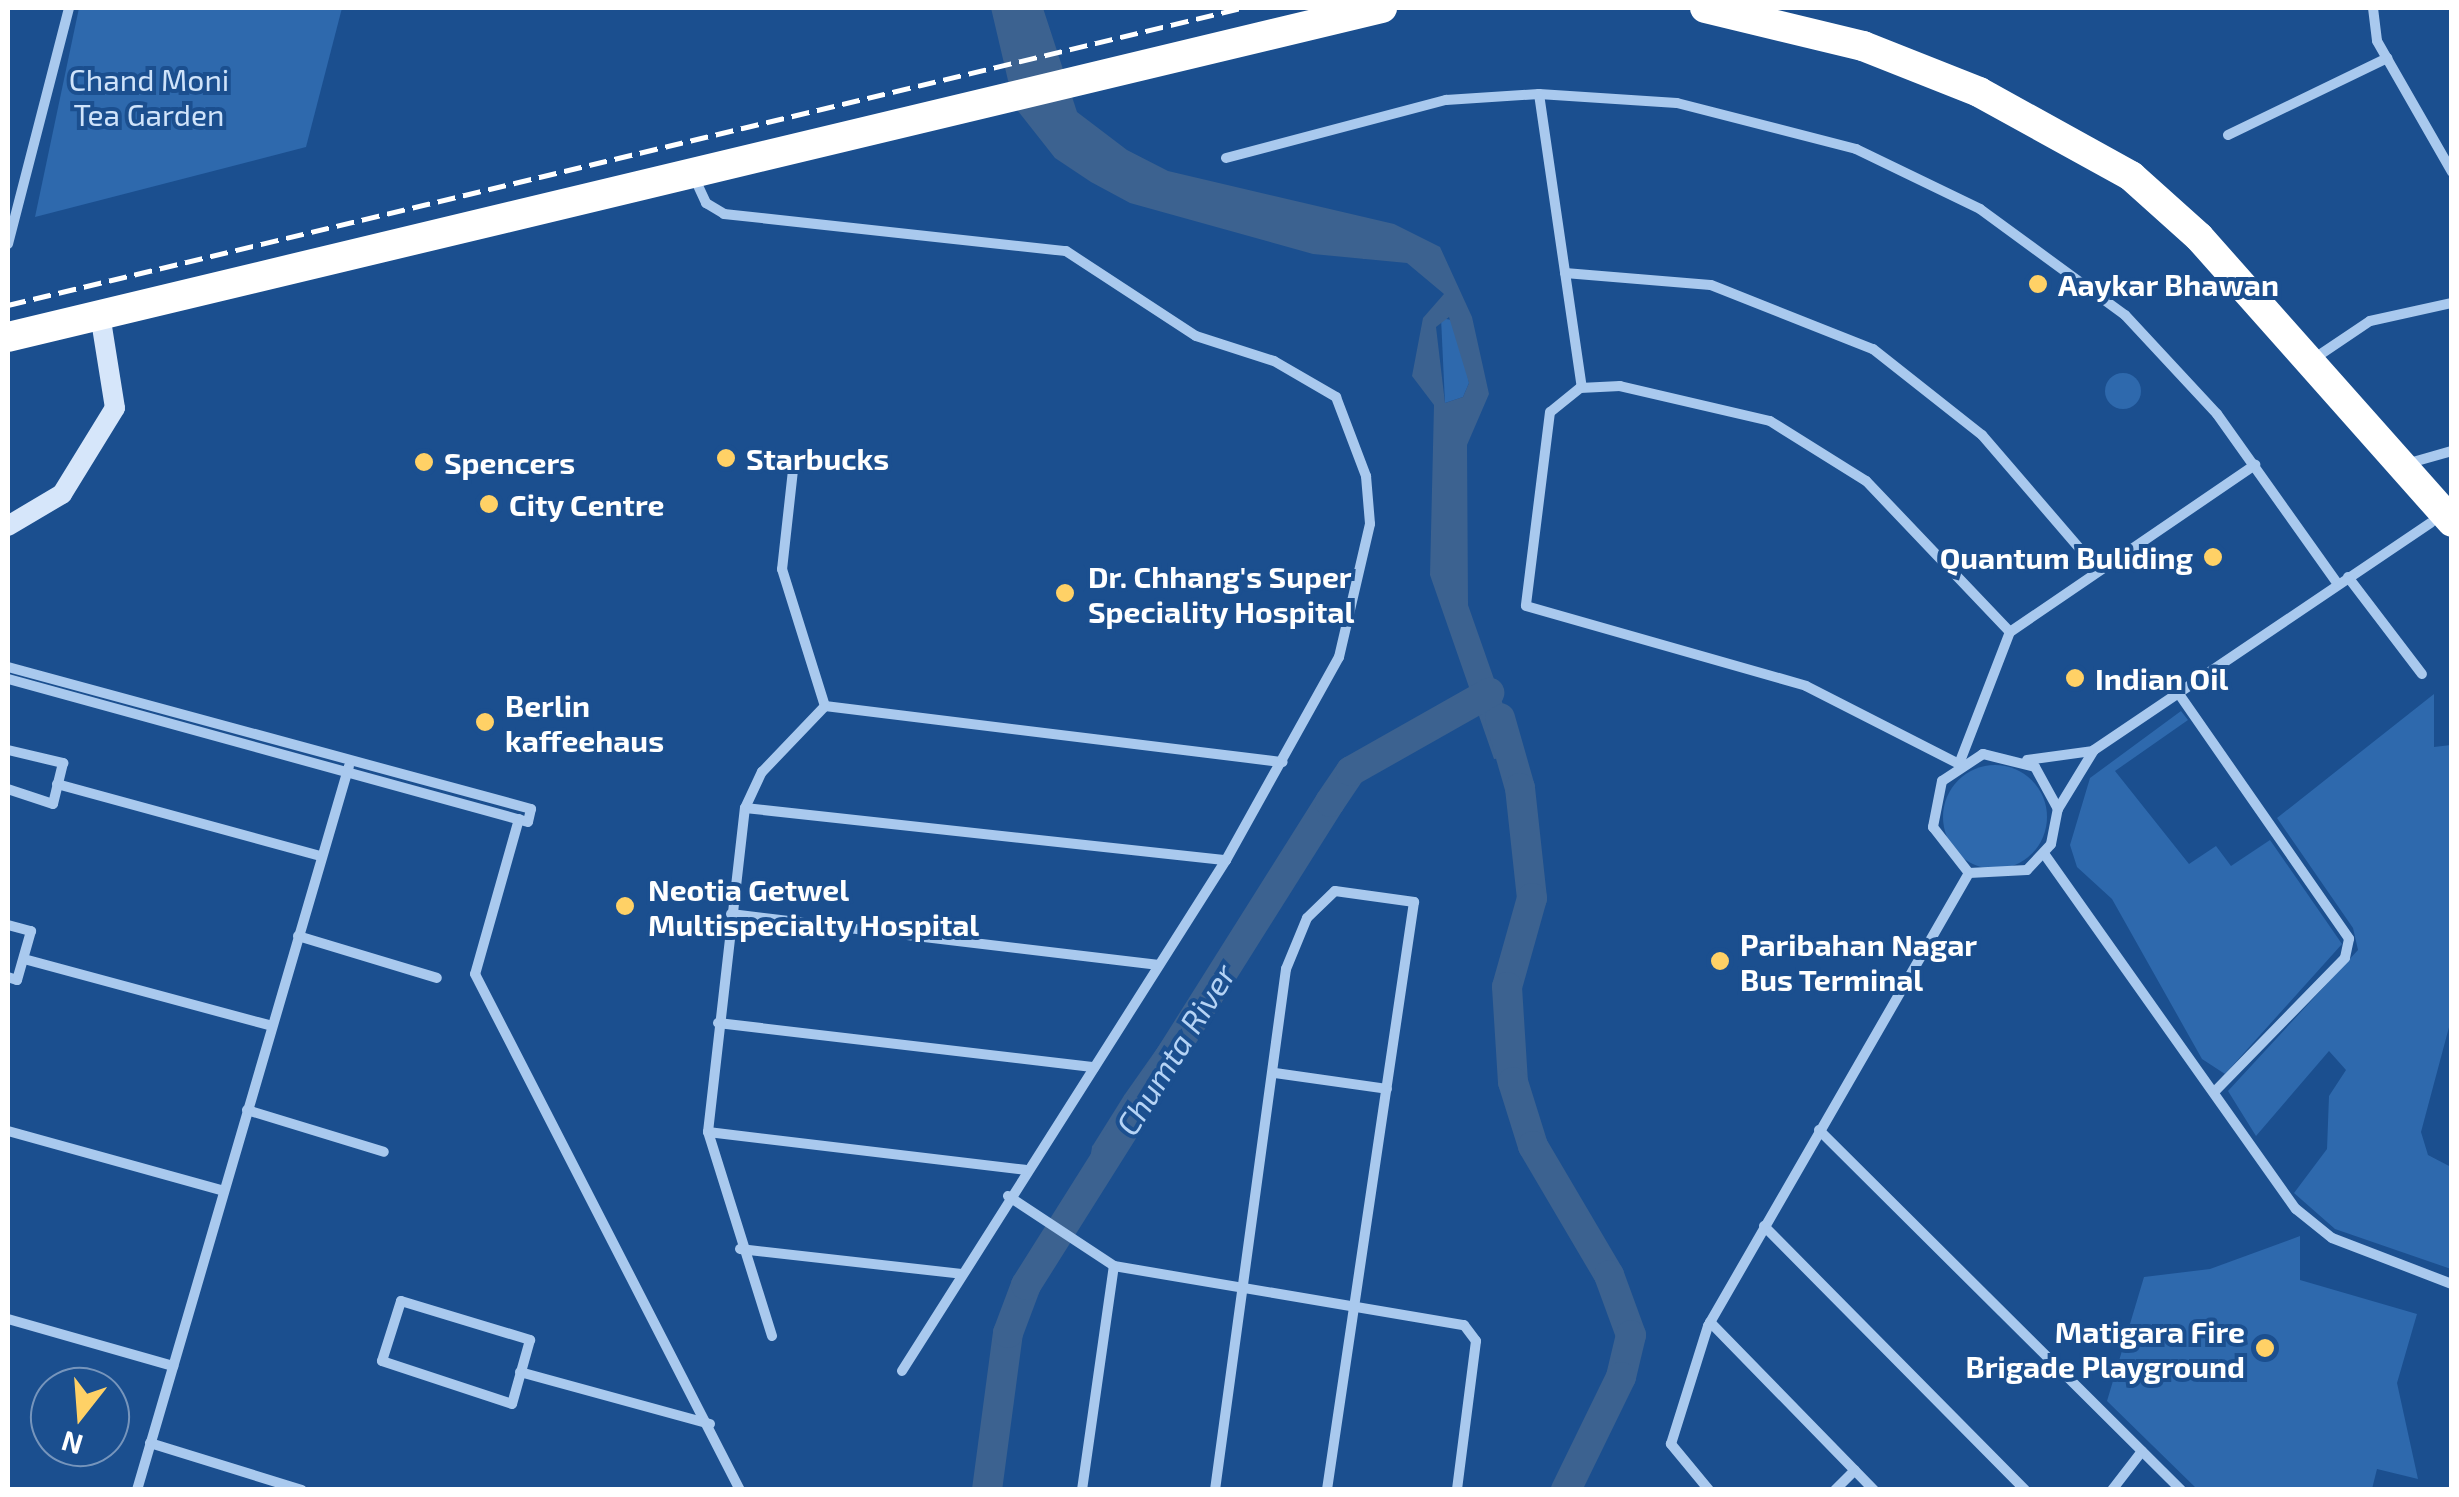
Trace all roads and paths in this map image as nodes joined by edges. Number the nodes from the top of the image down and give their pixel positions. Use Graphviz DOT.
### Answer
graph roads {
  1 [pos="69,8"];
  2 [pos="1382,8"];
  3 [pos="1705,8"];
  4 [pos="2374,8"];
  5 [pos="2387,58"];
  6 [pos="1539,94"];
  7 [pos="2228,135"];
  8 [pos="1226,158"];
  9 [pos="2452,172"];
  10 [pos="694,176"];
  11 [pos="8,244"];
  12 [pos="1566,274"];
  13 [pos="2452,303"];
  14 [pos="100,314"];
  15 [pos="8,337"];
  16 [pos="2310,362"];
  17 [pos="1582,387"];
  18 [pos="2376,444"];
  19 [pos="2452,451"];
  20 [pos="794,461"];
  21 [pos="2406,464"];
  22 [pos="2255,466"];
  23 [pos="2441,522"];
  24 [pos="8,526"];
  25 [pos="2452,549"];
  26 [pos="2099,571"];
  27 [pos="2343,581"];
  28 [pos="2010,632"];
  29 [pos="8,666"];
  30 [pos="2422,674"];
  31 [pos="8,679"];
  32 [pos="2178,694"];
  33 [pos="825,706"];
  34 [pos="8,750"];
  35 [pos="2094,750"];
  36 [pos="2021,759"];
  37 [pos="1284,762"];
  38 [pos="1959,764"];
  39 [pos="349,766"];
  40 [pos="57,784"];
  41 [pos="8,789"];
  42 [pos="745,808"];
  43 [pos="2058,810"];
  44 [pos="2045,854"];
  45 [pos="321,856"];
  46 [pos="1226,860"];
  47 [pos="1969,873"];
  48 [pos="731,914"];
  49 [pos="8,925"];
  50 [pos="298,936"];
  51 [pos="24,958"];
  52 [pos="1158,965"];
  53 [pos="8,977"];
  54 [pos="438,978"];
  55 [pos="718,1023"];
  56 [pos="272,1026"];
  57 [pos="1094,1067"];
  58 [pos="1275,1072"];
  59 [pos="1387,1089"];
  60 [pos="2216,1091"];
  61 [pos="247,1110"];
  62 [pos="1820,1130"];
  63 [pos="8,1131"];
  64 [pos="708,1132"];
  65 [pos="384,1152"];
  66 [pos="1025,1170"];
  67 [pos="224,1190"];
  68 [pos="1008,1196"];
  69 [pos="1764,1226"];
  70 [pos="740,1249"];
  71 [pos="1114,1266"];
  72 [pos="962,1274"];
  73 [pos="2452,1284"];
  74 [pos="1244,1289"];
  75 [pos="1354,1308"];
  76 [pos="8,1319"];
  77 [pos="1710,1322"];
  78 [pos="772,1336"];
  79 [pos="172,1366"];
  80 [pos="520,1372"];
  81 [pos="902,1372"];
  82 [pos="710,1424"];
  83 [pos="150,1443"];
  84 [pos="2142,1451"];
  85 [pos="1855,1470"];
  86 [pos="136,1490"];
  87 [pos="302,1490"];
  88 [pos="740,1490"];
  89 [pos="1082,1490"];
  90 [pos="1216,1490"];
  91 [pos="1327,1490"];
  92 [pos="1456,1490"];
  93 [pos="1710,1490"];
  94 [pos="1834,1490"];
  95 [pos="1874,1490"];
  96 [pos="2025,1490"];
  97 [pos="2112,1490"];
  98 [pos="2180,1490"];
  1 -- 11 [label="street"];
  2 -- 10 [label="highway"];
  3 -- 16 [label="highway"];
  4 -- 5 [label="street"];
  5 -- 7 [label="street"];
  5 -- 9 [label="street"];
  6 -- 8 [label="street"];
  6 -- 12 [label="street"];
  6 -- 22 [label="street"];
  10 -- 14 [label="highway"];
  10 -- 37 [label="street"];
  12 -- 17 [label="street"];
  12 -- 26 [label="street"];
  13 -- 16 [label="street"];
  14 -- 15 [label="highway"];
  14 -- 24 [label="street"];
  16 -- 18 [label="highway"];
  17 -- 28 [label="street"];
  17 -- 38 [label="street"];
  18 -- 21 [label="highway"];
  18 -- 23 [label="highway"];
  19 -- 21 [label="street"];
  20 -- 33 [label="street"];
  21 -- 23 [label="highway"];
  22 -- 26 [label="street"];
  22 -- 27 [label="street"];
  23 -- 25 [label="highway"];
  23 -- 27 [label="street"];
  26 -- 28 [label="street"];
  27 -- 30 [label="street"];
  27 -- 32 [label="street"];
  28 -- 38 [label="street"];
  29 -- 39 [label="street"];
  31 -- 39 [label="street"];
  32 -- 35 [label="street"];
  32 -- 60 [label="street"];
  33 -- 37 [label="street"];
  33 -- 42 [label="street"];
  34 -- 40 [label="street"];
  35 -- 36 [label="street"];
  35 -- 43 [label="street"];
  36 -- 38 [label="street"];
  36 -- 43 [label="street"];
  37 -- 46 [label="street"];
  38 -- 47 [label="street"];
  39 -- 45 [label="street"];
  39 -- 82 [label="street"];
  40 -- 41 [label="street"];
  40 -- 45 [label="street"];
  42 -- 46 [label="street"];
  42 -- 48 [label="street"];
  43 -- 44 [label="street"];
  44 -- 47 [label="street"];
  44 -- 60 [label="street"];
  45 -- 50 [label="street"];
  46 -- 52 [label="street"];
  47 -- 62 [label="street"];
  48 -- 52 [label="street"];
  48 -- 55 [label="street"];
  49 -- 51 [label="street"];
  50 -- 54 [label="street"];
  50 -- 56 [label="street"];
  51 -- 53 [label="street"];
  51 -- 56 [label="street"];
  52 -- 57 [label="street"];
  55 -- 57 [label="street"];
  55 -- 64 [label="street"];
  56 -- 61 [label="street"];
  57 -- 66 [label="street"];
  58 -- 59 [label="street"];
  58 -- 59 [label="street"];
  58 -- 74 [label="street"];
  59 -- 75 [label="street"];
  60 -- 73 [label="street"];
  61 -- 65 [label="street"];
  61 -- 67 [label="street"];
  62 -- 69 [label="street"];
  62 -- 84 [label="street"];
  63 -- 67 [label="street"];
  64 -- 66 [label="street"];
  64 -- 70 [label="street"];
  66 -- 68 [label="street"];
  67 -- 79 [label="street"];
  68 -- 71 [label="street"];
  68 -- 72 [label="street"];
  69 -- 77 [label="street"];
  69 -- 96 [label="street"];
  70 -- 72 [label="street"];
  70 -- 78 [label="street"];
  71 -- 74 [label="street"];
  71 -- 89 [label="street"];
  72 -- 81 [label="street"];
  74 -- 75 [label="street"];
  74 -- 90 [label="street"];
  75 -- 91 [label="street"];
  75 -- 92 [label="street"];
  76 -- 79 [label="street"];
  77 -- 85 [label="street"];
  77 -- 93 [label="street"];
  79 -- 83 [label="street"];
  80 -- 80 [label="street"];
  80 -- 82 [label="street"];
  82 -- 88 [label="street"];
  83 -- 86 [label="street"];
  83 -- 87 [label="street"];
  84 -- 97 [label="street"];
  84 -- 98 [label="street"];
  85 -- 94 [label="street"];
  85 -- 95 [label="street"];
}
